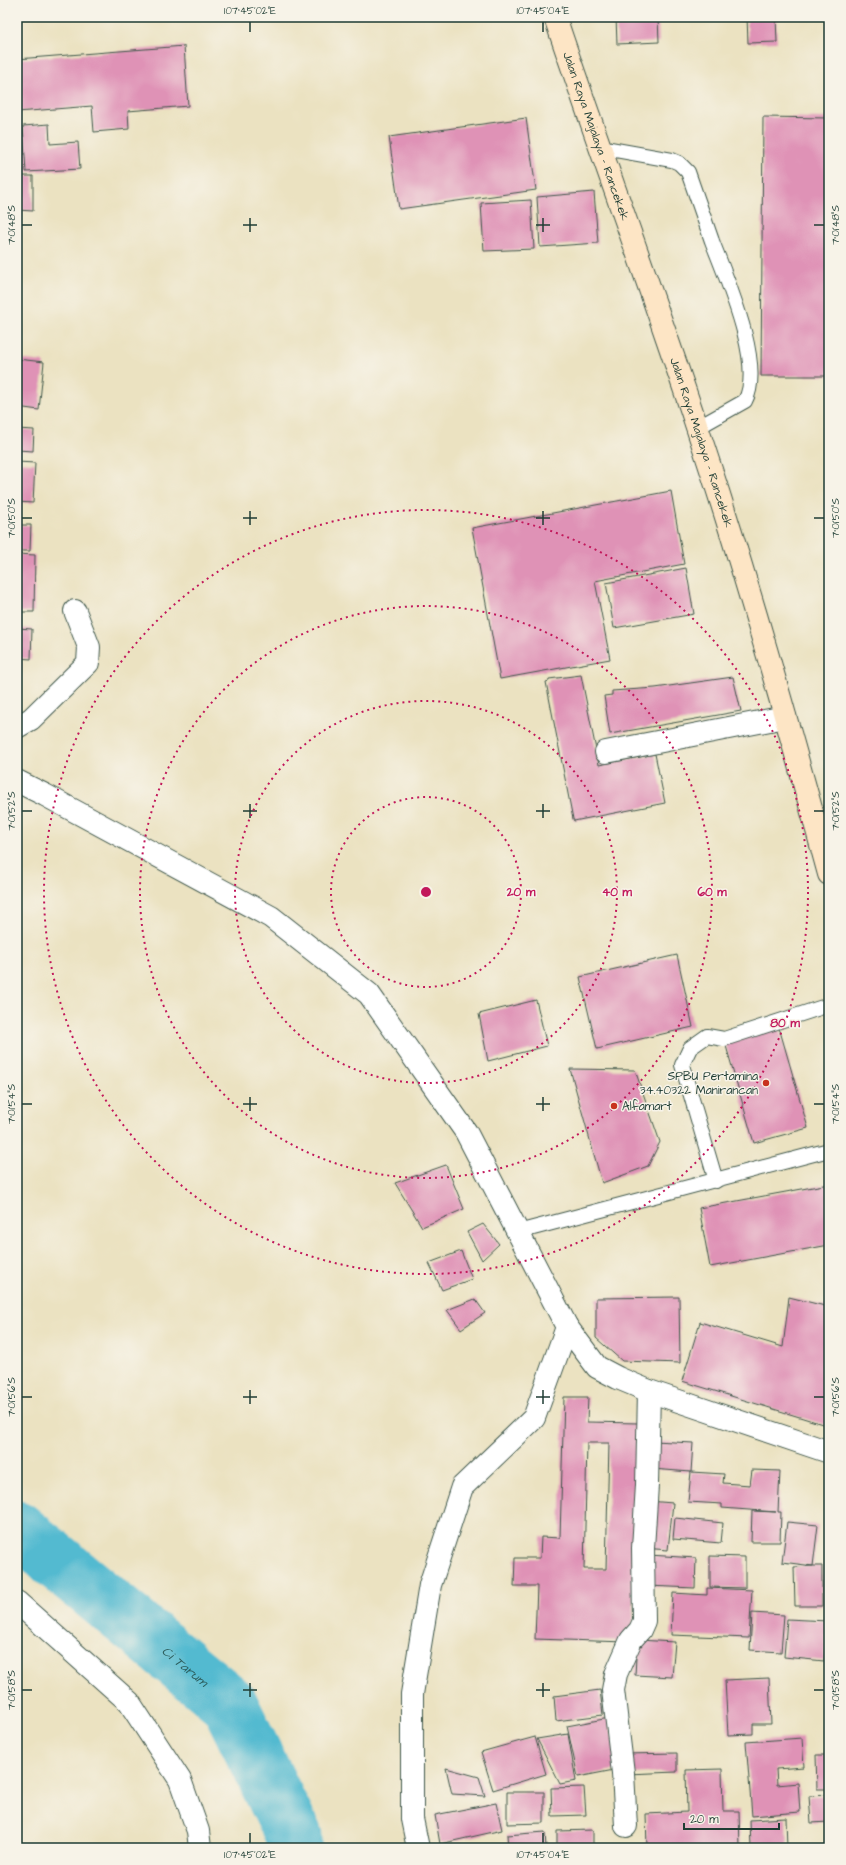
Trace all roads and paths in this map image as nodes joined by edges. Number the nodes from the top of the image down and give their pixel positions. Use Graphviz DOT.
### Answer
graph roads {
  1 [pos="555,17"];
  2 [pos="599,148"];
  3 [pos="698,428"];
  4 [pos="75,611"];
  5 [pos="786,717"];
  6 [pos="17,727"];
  7 [pos="606,752"];
  8 [pos="17,781"];
  9 [pos="829,874"];
  10 [pos="829,1006"];
  11 [pos="829,1150"];
  12 [pos="716,1181"];
  13 [pos="518,1232"];
  14 [pos="567,1327"];
  15 [pos="649,1392"];
  16 [pos="829,1452"];
  17 [pos="17,1602"];
  18 [pos="626,1826"];
  19 [pos="200,1848"];
  20 [pos="418,1848"];
  1 -- 2 [label="main road, Jalan Raya Majalaya - Rancekek"];
  2 -- 3 [label="main road, Jalan Raya Majalaya - Rancekek"];
  2 -- 3 [label="lane"];
  3 -- 5 [label="main road, Jalan Raya Majalaya - Rancekek"];
  4 -- 6 [label="street"];
  5 -- 7 [label="street"];
  5 -- 9 [label="main road, Jalan Raya Majalaya - Rancekek"];
  8 -- 13 [label="street"];
  10 -- 12 [label="lane"];
  11 -- 12 [label="lane"];
  12 -- 13 [label="lane"];
  13 -- 14 [label="street"];
  14 -- 15 [label="street"];
  14 -- 20 [label="street"];
  15 -- 16 [label="street"];
  15 -- 18 [label="street"];
  17 -- 19 [label="street"];
}
